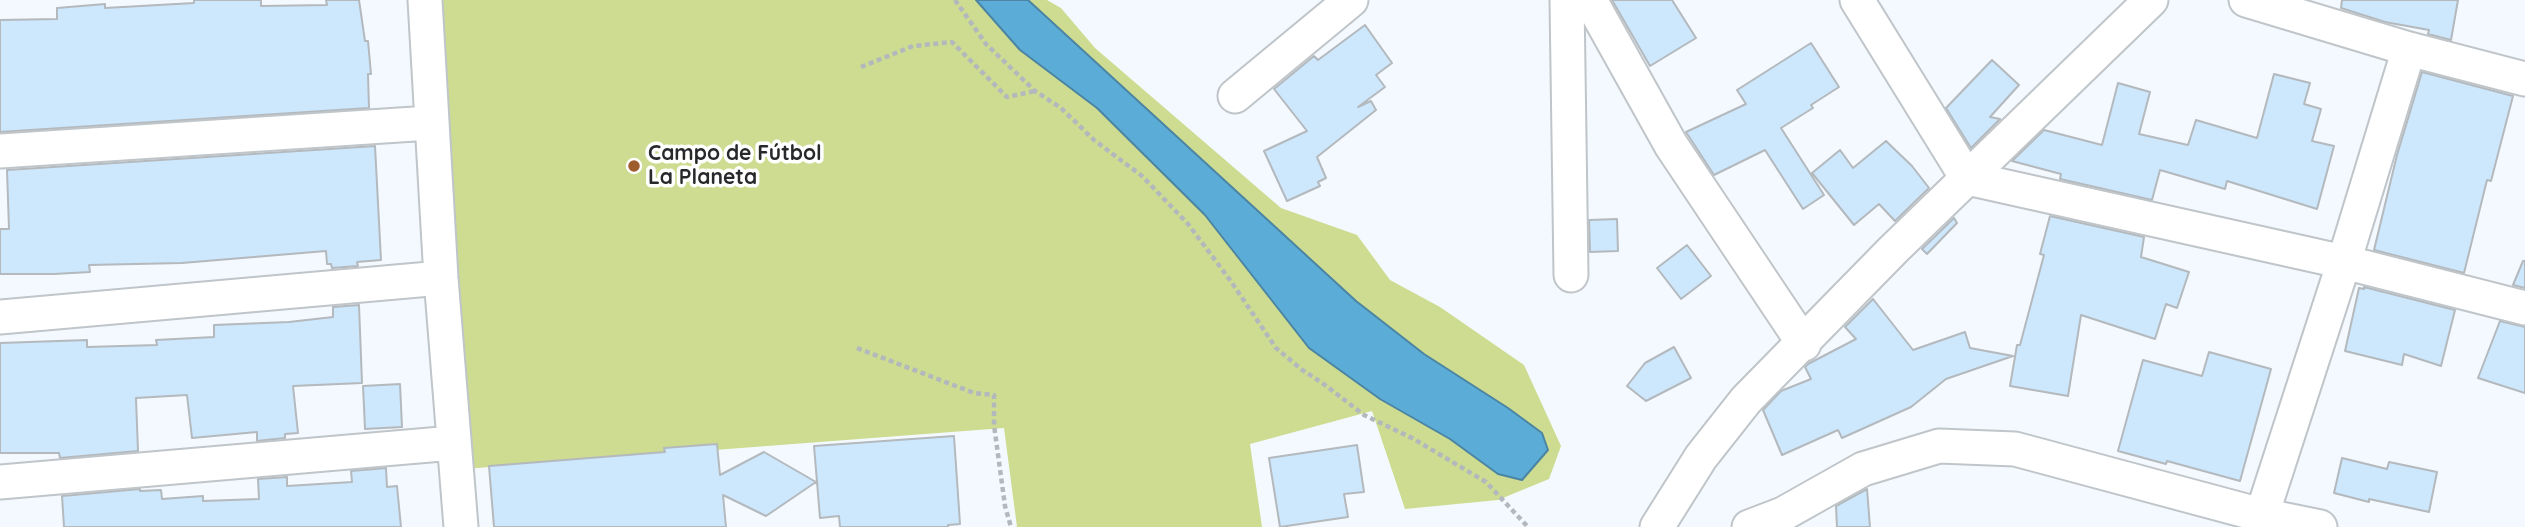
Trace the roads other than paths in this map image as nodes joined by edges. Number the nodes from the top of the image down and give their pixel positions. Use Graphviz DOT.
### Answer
graph roads {
  1 [pos="425,0"];
  2 [pos="1351,0"];
  3 [pos="1567,0"];
  4 [pos="1590,0"];
  5 [pos="1857,0"];
  6 [pos="2151,0"];
  7 [pos="2246,0"];
  8 [pos="2409,49"];
  9 [pos="2525,79"];
  10 [pos="1235,96"];
  11 [pos="430,124"];
  12 [pos="0,151"];
  13 [pos="1967,178"];
  14 [pos="2344,262"];
  15 [pos="1571,275"];
  16 [pos="441,278"];
  17 [pos="2525,308"];
  18 [pos="0,317"];
  19 [pos="1804,344"];
  20 [pos="453,443"];
  21 [pos="0,482"];
  22 [pos="2259,521"];
  23 [pos="461,527"];
  24 [pos="1657,527"];
  25 [pos="1748,527"];
  26 [pos="2320,527"];
  1 -- 11 [label="street"];
  2 -- 10 [label="street"];
  3 -- 15 [label="street"];
  4 -- 19 [label="street"];
  5 -- 13 [label="street"];
  6 -- 13 [label="street"];
  7 -- 8 [label="street"];
  8 -- 9 [label="street"];
  8 -- 14 [label="street"];
  11 -- 12 [label="street"];
  11 -- 16 [label="street"];
  13 -- 14 [label="street"];
  13 -- 19 [label="street"];
  14 -- 17 [label="street"];
  14 -- 22 [label="street"];
  16 -- 18 [label="street"];
  16 -- 20 [label="street"];
  19 -- 24 [label="street"];
  20 -- 21 [label="street"];
  20 -- 23 [label="street"];
  22 -- 25 [label="street"];
  22 -- 26 [label="street"];
}
